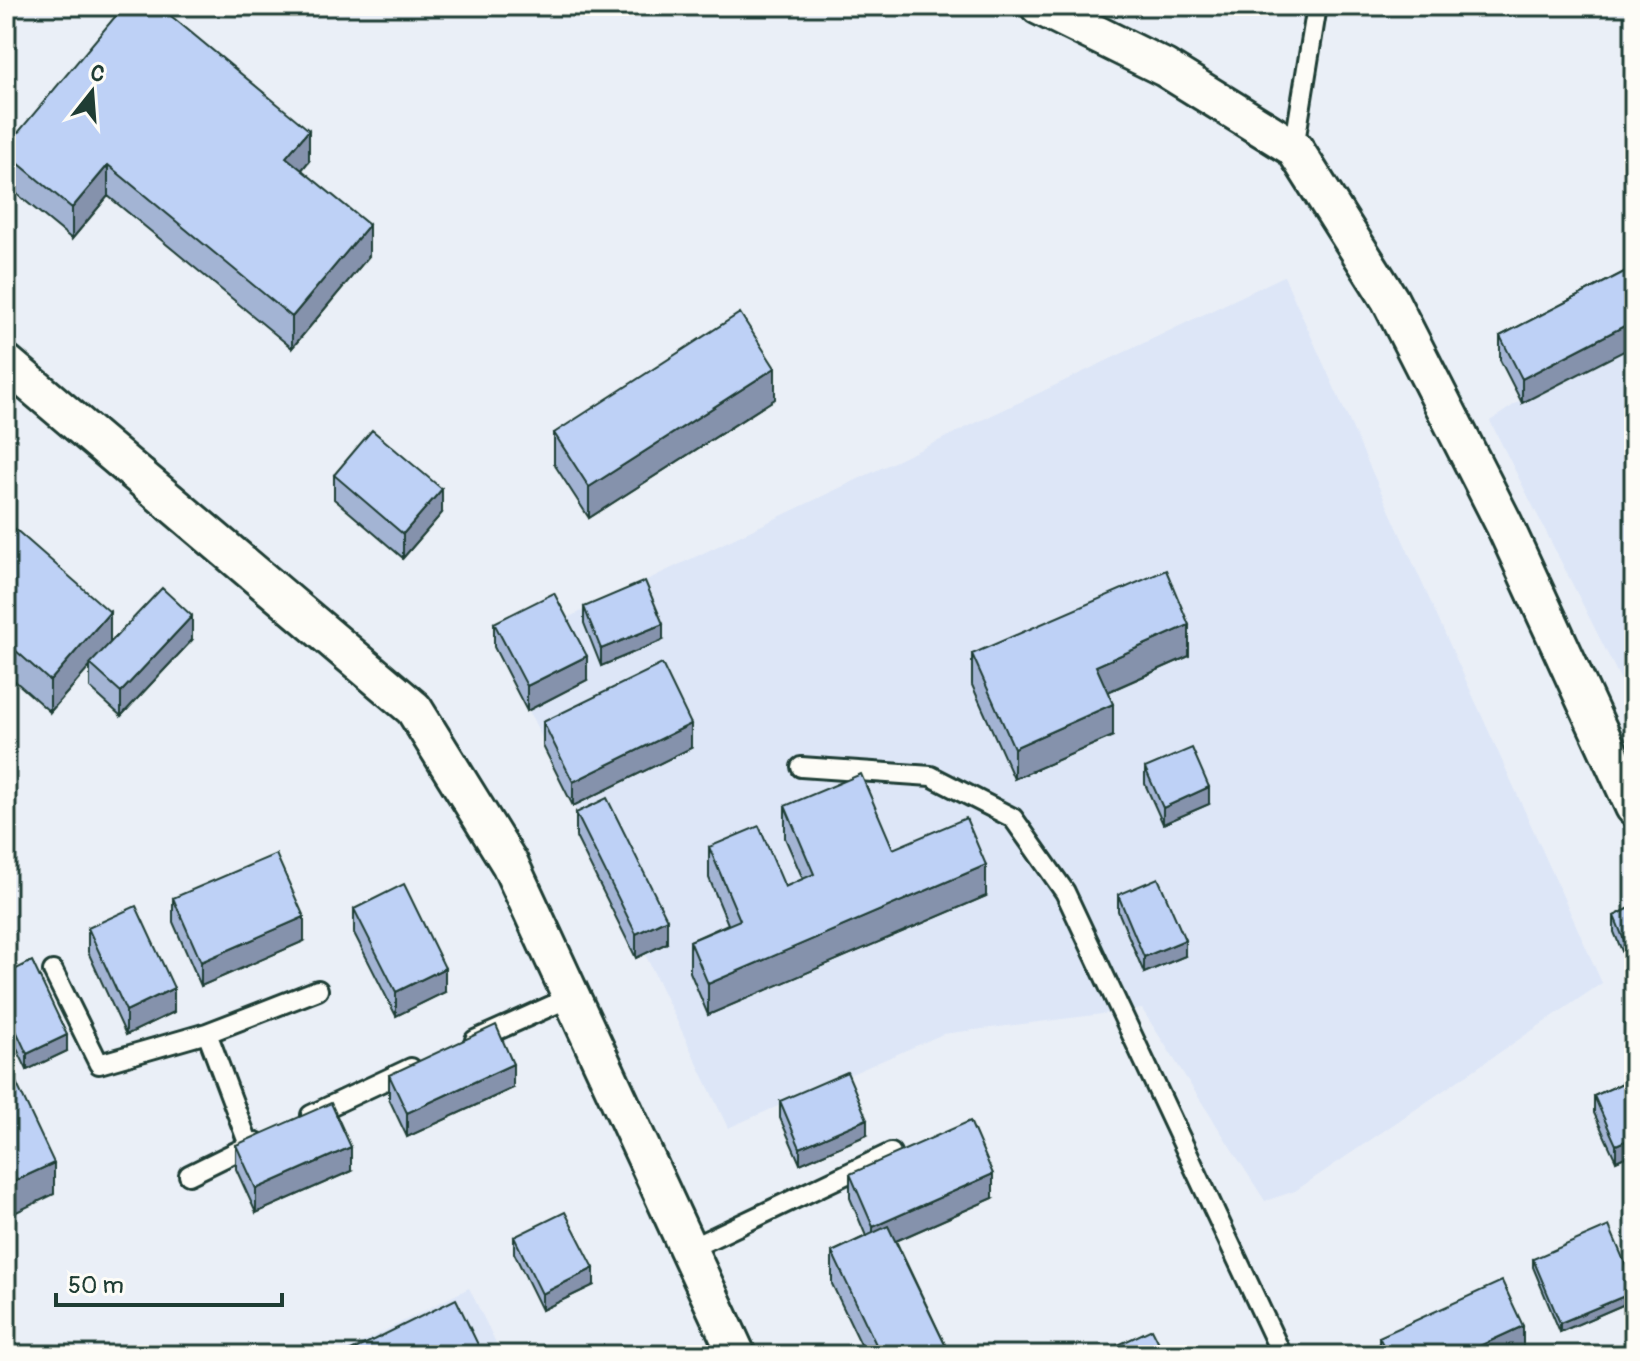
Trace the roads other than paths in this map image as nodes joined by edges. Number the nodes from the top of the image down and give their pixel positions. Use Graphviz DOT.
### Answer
graph roads {
  1 [pos="1039,6"];
  2 [pos="1317,6"];
  3 [pos="1294,148"];
  4 [pos="6,363"];
  5 [pos="801,767"];
  6 [pos="1634,807"];
  7 [pos="53,971"];
  8 [pos="318,990"];
  9 [pos="571,997"];
  10 [pos="207,1033"];
  11 [pos="456,1048"];
  12 [pos="427,1061"];
  13 [pos="249,1145"];
  14 [pos="891,1153"];
  15 [pos="189,1175"];
  16 [pos="687,1250"];
  17 [pos="737,1355"];
  18 [pos="1282,1355"];
  1 -- 3 [label="street"];
  2 -- 3 [label="lane"];
  3 -- 6 [label="street"];
  4 -- 9 [label="street"];
  5 -- 18 [label="lane"];
  7 -- 10 [label="lane"];
  8 -- 10 [label="lane"];
  9 -- 11 [label="lane"];
  9 -- 16 [label="street"];
  10 -- 13 [label="lane"];
  12 -- 13 [label="lane"];
  13 -- 15 [label="lane"];
  14 -- 16 [label="lane"];
  16 -- 17 [label="street"];
}
